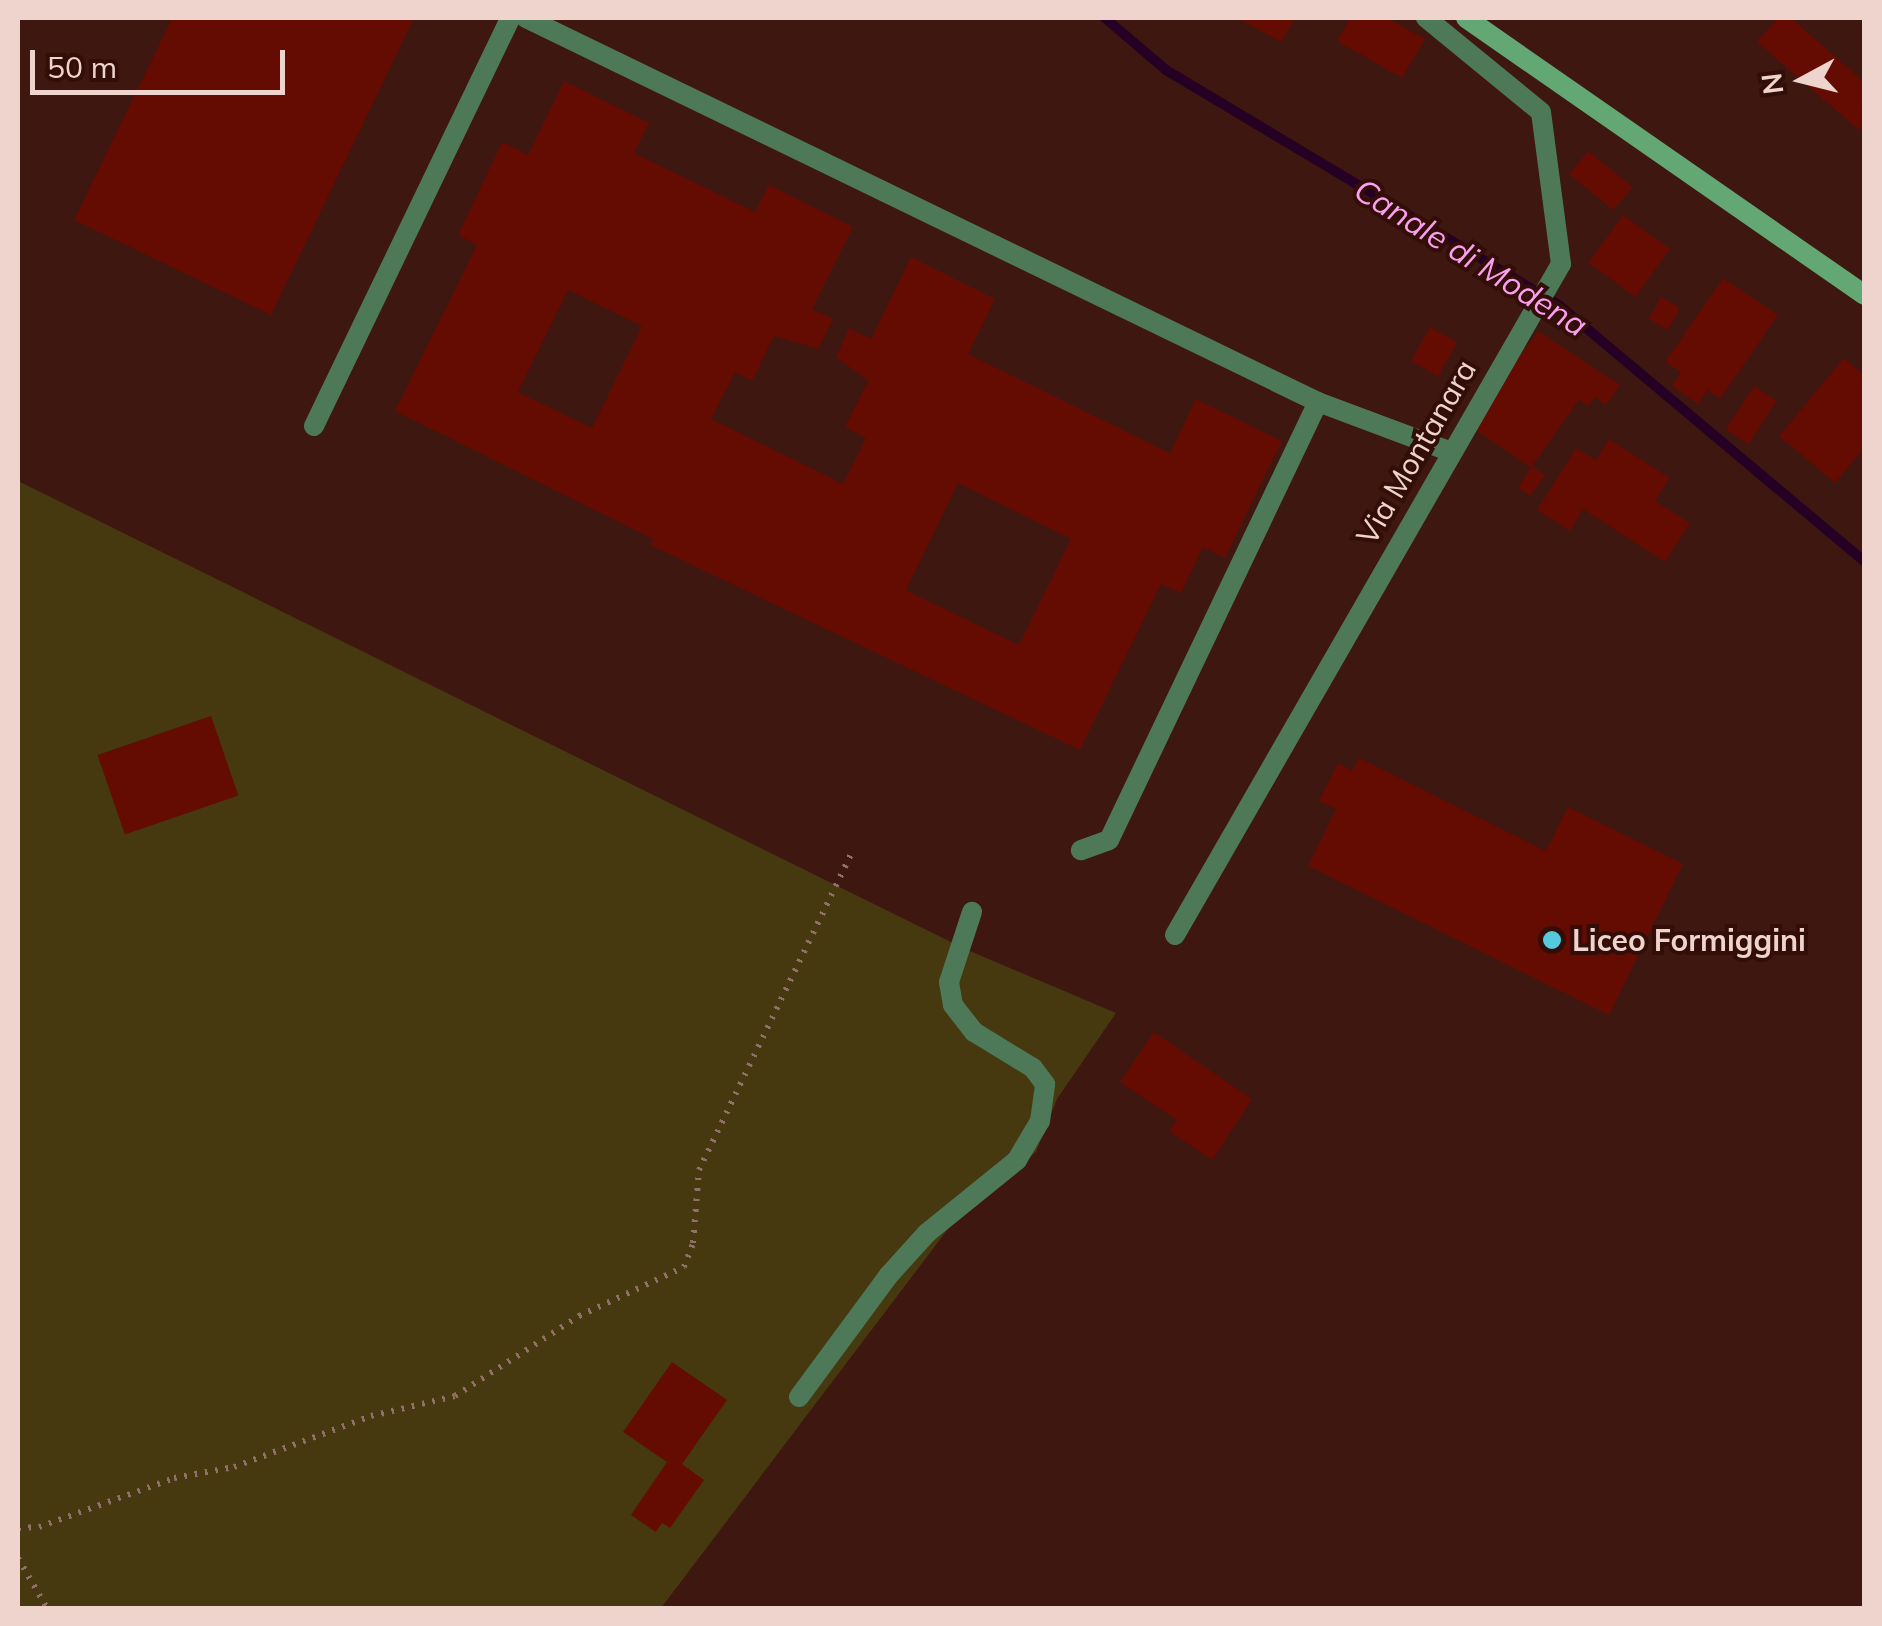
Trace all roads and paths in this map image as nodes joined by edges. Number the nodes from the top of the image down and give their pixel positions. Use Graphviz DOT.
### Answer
graph roads {
  1 [pos="510,18"];
  2 [pos="526,18"];
  3 [pos="1426,18"];
  4 [pos="1466,18"];
  5 [pos="1864,295"];
  6 [pos="1318,402"];
  7 [pos="314,426"];
  8 [pos="1449,451"];
  9 [pos="1082,850"];
  10 [pos="852,852"];
  11 [pos="972,912"];
  12 [pos="1176,936"];
  13 [pos="799,1398"];
  14 [pos="18,1528"];
  15 [pos="18,1558"];
  16 [pos="47,1608"];
  1 -- 7 [label="lane"];
  2 -- 6 [label="lane"];
  3 -- 8 [label="lane, Via Montanara"];
  4 -- 5 [label="main road"];
  6 -- 8 [label="lane"];
  6 -- 9 [label="lane"];
  8 -- 12 [label="lane, Via Montanara"];
  10 -- 14 [label="path"];
  11 -- 13 [label="lane"];
  15 -- 16 [label="path"];
}
